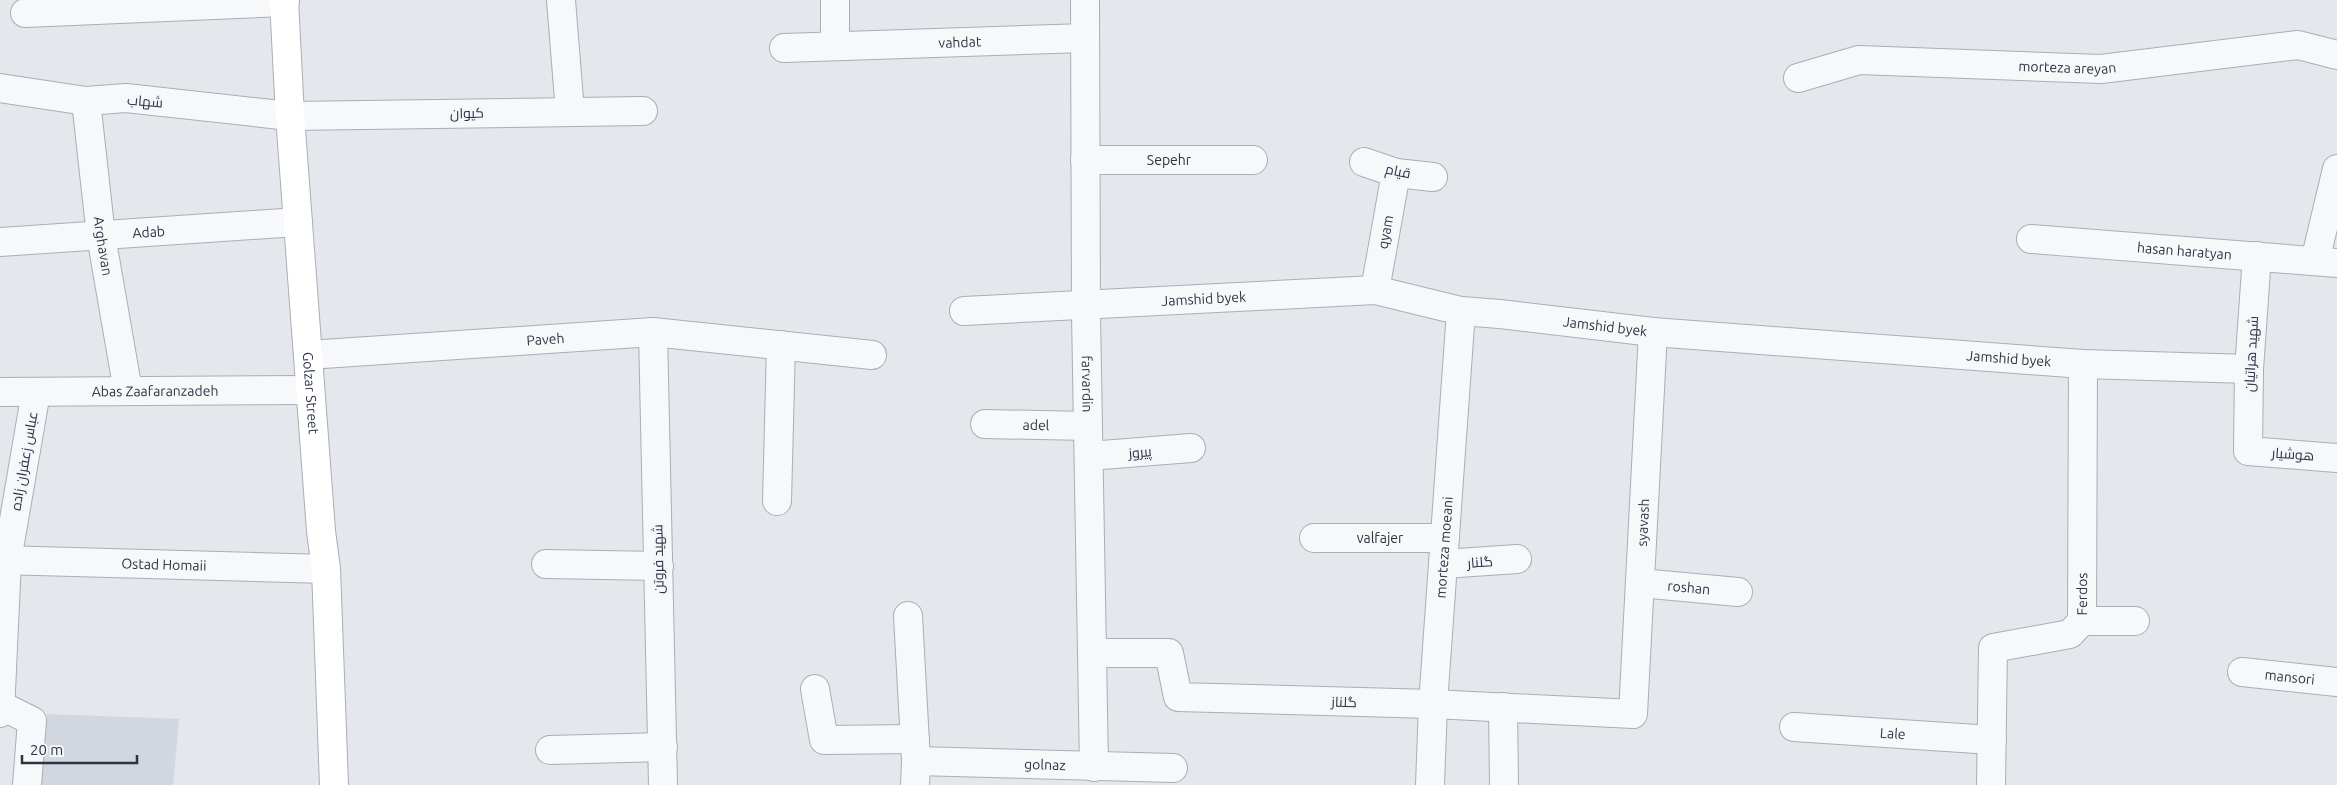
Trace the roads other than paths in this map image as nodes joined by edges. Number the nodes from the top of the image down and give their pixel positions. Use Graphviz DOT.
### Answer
graph roads {
  1 [pos="561,0"];
  2 [pos="835,0"];
  3 [pos="1085,0"];
  4 [pos="284,1"];
  5 [pos="25,13"];
  6 [pos="1085,38"];
  7 [pos="835,46"];
  8 [pos="784,48"];
  9 [pos="2337,55"];
  10 [pos="1798,78"];
  11 [pos="0,88"];
  12 [pos="86,100"];
  13 [pos="643,111"];
  14 [pos="570,112"];
  15 [pos="290,116"];
  16 [pos="1085,160"];
  17 [pos="1253,160"];
  18 [pos="1364,162"];
  19 [pos="2337,169"];
  20 [pos="1396,173"];
  21 [pos="1434,177"];
  22 [pos="298,222"];
  23 [pos="101,236"];
  24 [pos="2031,239"];
  25 [pos="0,242"];
  26 [pos="2257,256"];
  27 [pos="2326,262"];
  28 [pos="1375,290"];
  29 [pos="1086,306"];
  30 [pos="964,311"];
  31 [pos="1461,311"];
  32 [pos="653,332"];
  33 [pos="1653,332"];
  34 [pos="781,346"];
  35 [pos="308,355"];
  36 [pos="872,355"];
  37 [pos="2083,364"];
  38 [pos="2249,369"];
  39 [pos="310,390"];
  40 [pos="128,391"];
  41 [pos="0,392"];
  42 [pos="36,392"];
  43 [pos="985,424"];
  44 [pos="1088,426"];
  45 [pos="1191,448"];
  46 [pos="2248,451"];
  47 [pos="1088,456"];
  48 [pos="2337,458"];
  49 [pos="777,501"];
  50 [pos="1314,538"];
  51 [pos="1444,551"];
  52 [pos="1517,559"];
  53 [pos="4,560"];
  54 [pos="546,564"];
  55 [pos="658,566"];
  56 [pos="326,569"];
  57 [pos="1640,583"];
  58 [pos="1738,592"];
  59 [pos="908,616"];
  60 [pos="2082,621"];
  61 [pos="2135,621"];
  62 [pos="1092,653"];
  63 [pos="2242,672"];
  64 [pos="2337,682"];
  65 [pos="815,689"];
  66 [pos="1433,704"];
  67 [pos="0,706"];
  68 [pos="1503,707"];
  69 [pos="0,712"];
  70 [pos="1633,714"];
  71 [pos="1794,727"];
  72 [pos="1992,740"];
  73 [pos="663,748"];
  74 [pos="550,750"];
  75 [pos="915,762"];
  76 [pos="1094,767"];
  77 [pos="1173,768"];
  78 [pos="27,785"];
  79 [pos="334,785"];
  80 [pos="663,785"];
  81 [pos="1430,785"];
  82 [pos="1504,785"];
  83 [pos="1991,785"];
  1 -- 14 [label="street"];
  2 -- 7 [label="street"];
  3 -- 6 [label="street, farvardin"];
  4 -- 5 [label="street"];
  4 -- 15 [label="main road, Golzar Street"];
  6 -- 7 [label="street, vahdat"];
  6 -- 16 [label="street, farvardin"];
  7 -- 8 [label="street, vahdat"];
  9 -- 10 [label="street, morteza areyan"];
  11 -- 12 [label="street, شهاب"];
  12 -- 15 [label="street, شهاب"];
  12 -- 23 [label="street, Arghavan"];
  13 -- 14 [label="street, کیوان"];
  14 -- 15 [label="street, کیوان"];
  15 -- 22 [label="main road, Golzar Street"];
  16 -- 17 [label="street, Sepehr"];
  16 -- 29 [label="street, farvardin"];
  18 -- 20 [label="street, قیام"];
  19 -- 27 [label="street"];
  20 -- 21 [label="street, قیام"];
  20 -- 28 [label="street, qyam"];
  22 -- 23 [label="street, Adab"];
  22 -- 35 [label="main road, Golzar Street"];
  23 -- 25 [label="street, Adab"];
  23 -- 40 [label="street, Arghavan"];
  24 -- 26 [label="street, hasan haratyan"];
  26 -- 27 [label="street, hasan haratyan"];
  26 -- 38 [label="street, شهید هراتیان"];
  28 -- 29 [label="street, Jamshid byek"];
  28 -- 31 [label="street, Jamshid byek"];
  29 -- 30 [label="street, Jamshid byek"];
  29 -- 44 [label="street, farvardin"];
  31 -- 33 [label="street, Jamshid byek"];
  31 -- 51 [label="street, morteza moeani"];
  32 -- 34 [label="street, Paveh"];
  32 -- 35 [label="street, Paveh"];
  32 -- 55 [label="street, شهید فروتن"];
  33 -- 37 [label="street, Jamshid byek"];
  33 -- 57 [label="street, syavash"];
  34 -- 36 [label="street, Paveh"];
  34 -- 49 [label="street"];
  35 -- 39 [label="main road, Golzar Street"];
  37 -- 38 [label="street, Jamshid byek"];
  37 -- 60 [label="street, Ferdos"];
  38 -- 46 [label="street, شهید هراتیان"];
  39 -- 40 [label="street, Abas Zaafaranzadeh"];
  39 -- 56 [label="main road, Golzar Street"];
  40 -- 42 [label="street, Abas Zaafaranzadeh"];
  41 -- 42 [label="street, Abas Zaafaranzadeh"];
  42 -- 53 [label="street, عباس زعفران زاده"];
  43 -- 44 [label="street, adel"];
  44 -- 47 [label="street, farvardin"];
  45 -- 47 [label="street, پیروز"];
  46 -- 48 [label="street, هوشیار"];
  47 -- 62 [label="street, farvardin"];
  50 -- 51 [label="street, valfajer"];
  51 -- 52 [label="street, گلنار"];
  51 -- 66 [label="street, morteza moeani"];
  53 -- 56 [label="street, Ostad Homaii"];
  53 -- 67 [label="street, عباس زعفران زاده"];
  54 -- 55 [label="street"];
  55 -- 73 [label="street, شهید فروتن"];
  56 -- 79 [label="main road, Golzar Street"];
  57 -- 58 [label="street, roshan"];
  57 -- 70 [label="street, syavash"];
  59 -- 75 [label="street"];
  60 -- 61 [label="street, Ferdos"];
  60 -- 72 [label="street, Ferdos"];
  62 -- 66 [label="street, گلناز"];
  62 -- 76 [label="street, farvardin"];
  63 -- 64 [label="street, mansori"];
  65 -- 75 [label="street, golnaz"];
  66 -- 68 [label="street, گلناز"];
  66 -- 81 [label="street, morteza moeani"];
  67 -- 69 [label="street, عباس زعفران زاده"];
  67 -- 78 [label="street"];
  68 -- 70 [label="street, گلناز"];
  68 -- 82 [label="street"];
  71 -- 72 [label="street, Lale"];
  72 -- 83 [label="street, Ferdos"];
  73 -- 74 [label="street"];
  73 -- 80 [label="street, شهید فروتن"];
  75 -- 76 [label="street, golnaz"];
  76 -- 77 [label="street, golnaz"];
}
